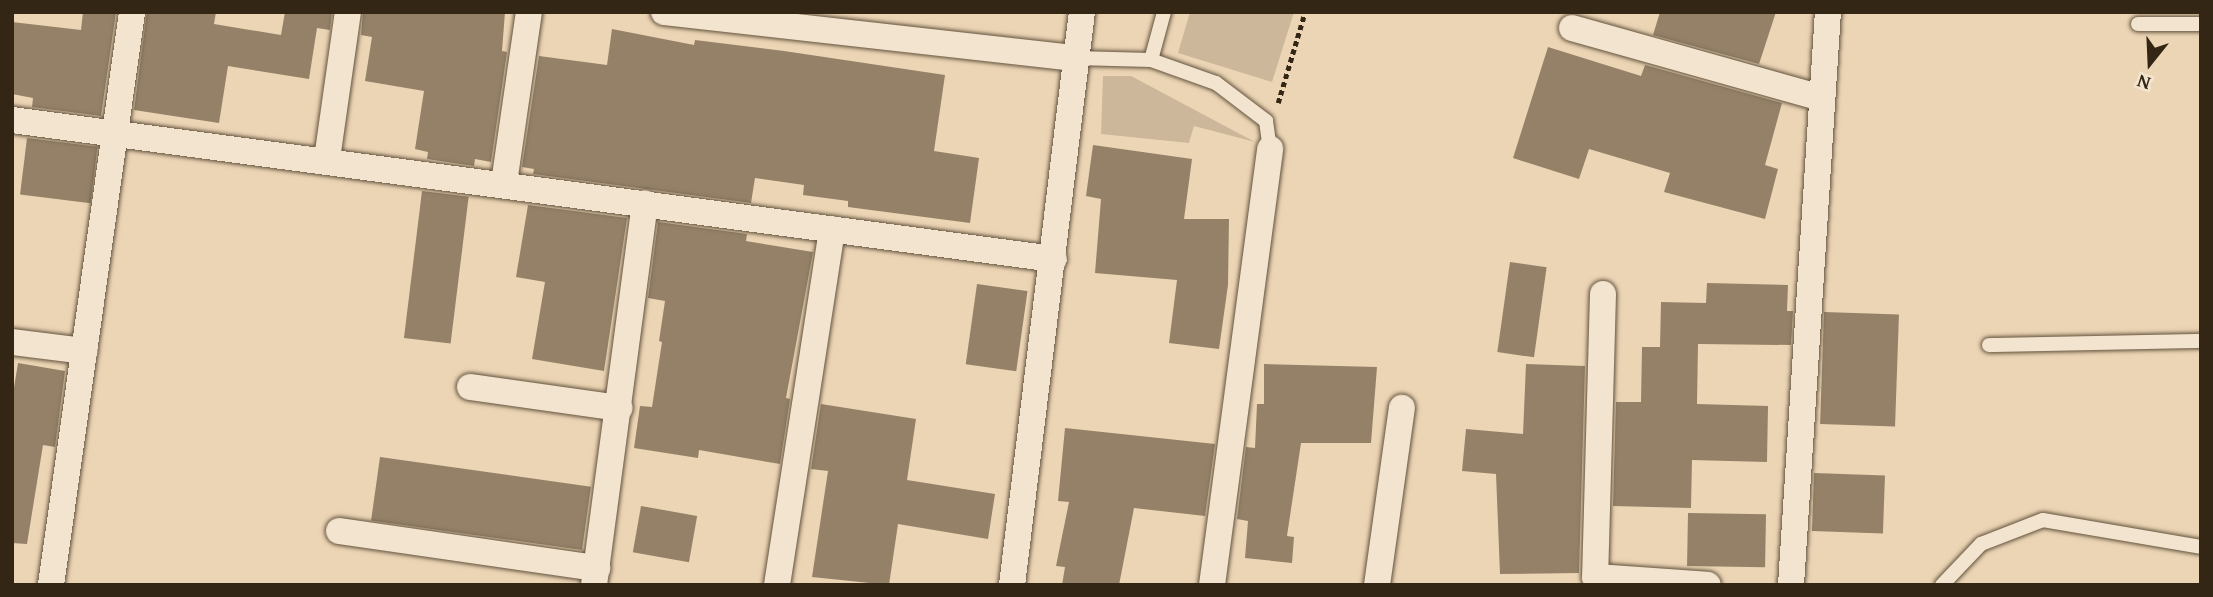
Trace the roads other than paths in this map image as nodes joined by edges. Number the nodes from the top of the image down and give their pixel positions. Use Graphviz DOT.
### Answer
graph roads {
  1 [pos="132,12"];
  2 [pos="348,12"];
  3 [pos="529,12"];
  4 [pos="664,12"];
  5 [pos="1082,12"];
  6 [pos="1164,12"];
  7 [pos="1828,12"];
  8 [pos="2138,24"];
  9 [pos="2201,24"];
  10 [pos="1572,28"];
  11 [pos="1075,58"];
  12 [pos="1151,60"];
  13 [pos="1821,97"];
  14 [pos="12,120"];
  15 [pos="116,137"];
  16 [pos="1270,149"];
  17 [pos="327,159"];
  18 [pos="504,183"];
  19 [pos="645,204"];
  20 [pos="832,229"];
  21 [pos="1054,260"];
  22 [pos="1603,294"];
  23 [pos="2201,341"];
  24 [pos="12,342"];
  25 [pos="1989,345"];
  26 [pos="84,351"];
  27 [pos="470,387"];
  28 [pos="620,408"];
  29 [pos="1402,408"];
  30 [pos="339,531"];
  31 [pos="2201,547"];
  32 [pos="596,576"];
  33 [pos="1595,581"];
  34 [pos="51,585"];
  35 [pos="777,585"];
  36 [pos="1012,585"];
  37 [pos="1212,585"];
  38 [pos="1377,585"];
  39 [pos="1708,585"];
  40 [pos="1791,585"];
  41 [pos="1942,585"];
  1 -- 15 [label="street"];
  2 -- 17 [label="street"];
  3 -- 18 [label="street"];
  4 -- 11 [label="street"];
  5 -- 11 [label="street"];
  6 -- 12 [label="lane"];
  7 -- 13 [label="street"];
  8 -- 9 [label="lane"];
  10 -- 13 [label="street"];
  11 -- 12 [label="lane"];
  11 -- 21 [label="street"];
  12 -- 16 [label="lane"];
  13 -- 40 [label="street"];
  14 -- 15 [label="street"];
  15 -- 17 [label="street"];
  15 -- 26 [label="street"];
  16 -- 37 [label="street"];
  17 -- 18 [label="street"];
  18 -- 19 [label="street"];
  19 -- 20 [label="street"];
  19 -- 28 [label="street"];
  20 -- 21 [label="street"];
  20 -- 35 [label="street"];
  21 -- 36 [label="street"];
  22 -- 33 [label="street"];
  23 -- 25 [label="lane"];
  24 -- 26 [label="street"];
  26 -- 34 [label="street"];
  27 -- 28 [label="street"];
  28 -- 32 [label="street"];
  29 -- 38 [label="street"];
  30 -- 32 [label="street"];
  31 -- 41 [label="lane"];
  33 -- 39 [label="street"];
}
